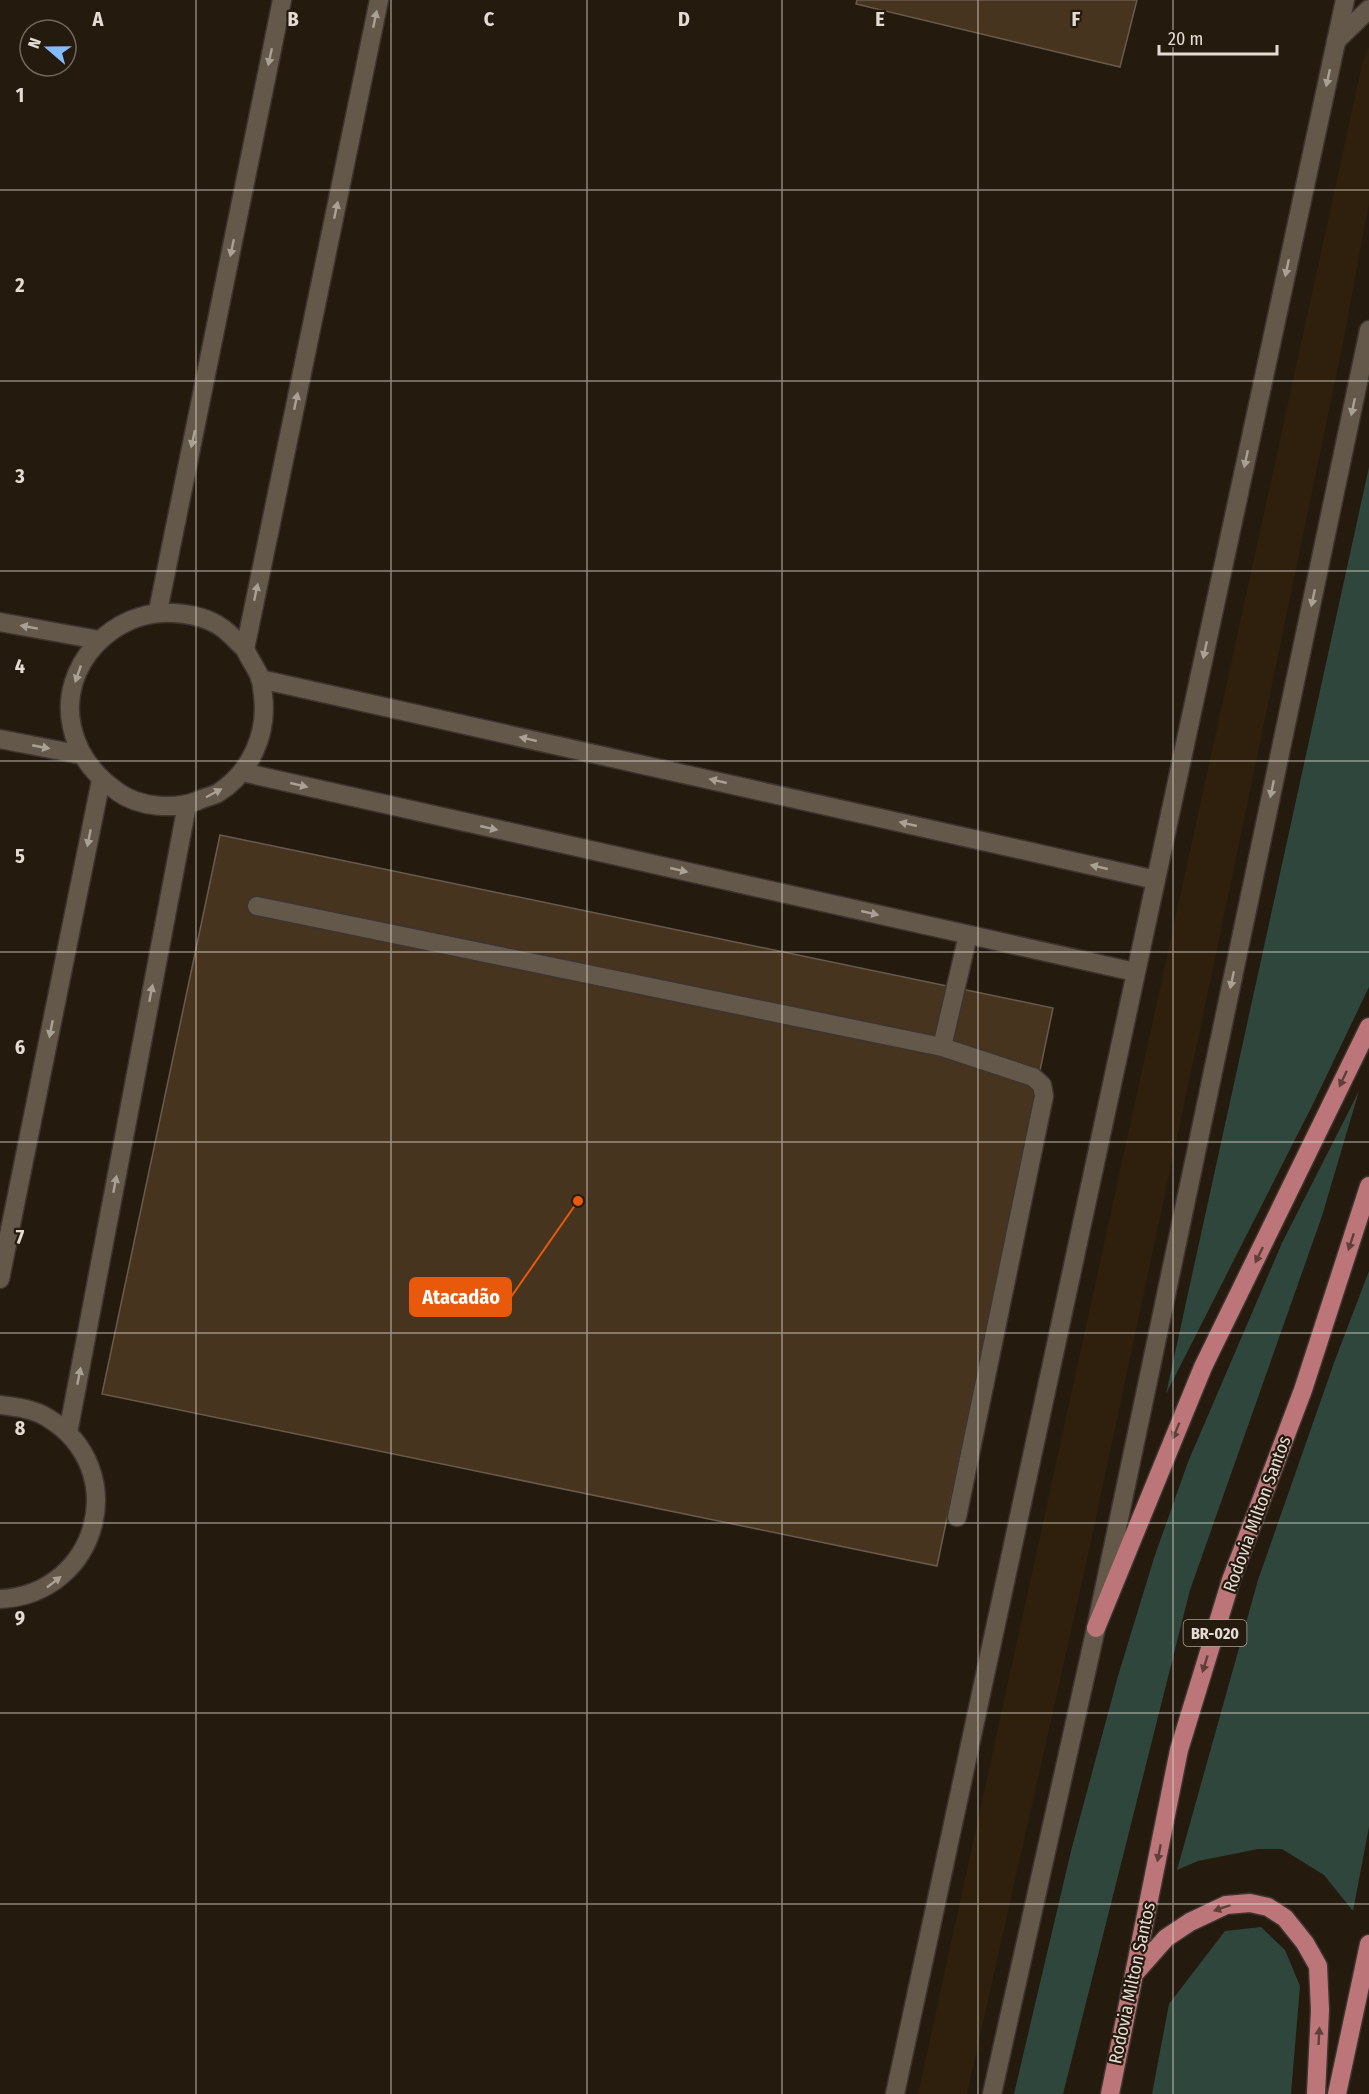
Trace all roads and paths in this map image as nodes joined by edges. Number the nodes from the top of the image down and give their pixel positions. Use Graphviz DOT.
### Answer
graph roads {
  1 [pos="282,0"];
  2 [pos="379,0"];
  3 [pos="1345,0"];
  4 [pos="1369,9"];
  5 [pos="1336,41"];
  6 [pos="1369,330"];
  7 [pos="158,611"];
  8 [pos="0,622"];
  9 [pos="99,640"];
  10 [pos="244,649"];
  11 [pos="261,678"];
  12 [pos="0,739"];
  13 [pos="82,755"];
  14 [pos="242,772"];
  15 [pos="101,780"];
  16 [pos="187,805"];
  17 [pos="1156,880"];
  18 [pos="257,906"];
  19 [pos="968,935"];
  20 [pos="1135,972"];
  21 [pos="1369,1027"];
  22 [pos="942,1047"];
  23 [pos="1369,1186"];
  24 [pos="0,1279"];
  25 [pos="0,1405"];
  26 [pos="68,1433"];
  27 [pos="957,1516"];
  28 [pos="0,1599"];
  29 [pos="1096,1628"];
  30 [pos="1369,1944"];
  31 [pos="1135,1974"];
  32 [pos="895,2094"];
  33 [pos="992,2094"];
  34 [pos="1110,2094"];
  35 [pos="1316,2094"];
  36 [pos="1337,2094"];
  1 -- 7 [label="street, one-way"];
  10 -- 2 [label="street, one-way"];
  3 -- 5 [label="street"];
  4 -- 5 [label="street"];
  5 -- 17 [label="street, one-way"];
  6 -- 29 [label="street, one-way"];
  7 -- 9 [label="street"];
  7 -- 10 [label="street"];
  9 -- 8 [label="street, one-way"];
  9 -- 13 [label="street, one-way"];
  10 -- 11 [label="street"];
  11 -- 14 [label="street"];
  17 -- 11 [label="street, one-way"];
  12 -- 13 [label="street, one-way"];
  13 -- 15 [label="street"];
  16 -- 14 [label="street, one-way"];
  14 -- 19 [label="street, one-way"];
  15 -- 16 [label="street"];
  15 -- 24 [label="street, one-way"];
  26 -- 16 [label="street, one-way"];
  17 -- 20 [label="street"];
  18 -- 22 [label="street"];
  19 -- 20 [label="street"];
  19 -- 22 [label="street"];
  20 -- 32 [label="street"];
  21 -- 29 [label="highway, one-way"];
  22 -- 27 [label="street"];
  23 -- 31 [label="highway, Rodovia Milton Santos / BR-020, one-way"];
  25 -- 26 [label="street"];
  28 -- 26 [label="street, one-way"];
  29 -- 33 [label="street"];
  30 -- 36 [label="highway"];
  31 -- 34 [label="highway, Rodovia Milton Santos / BR-020"];
  35 -- 31 [label="highway, one-way"];
}
